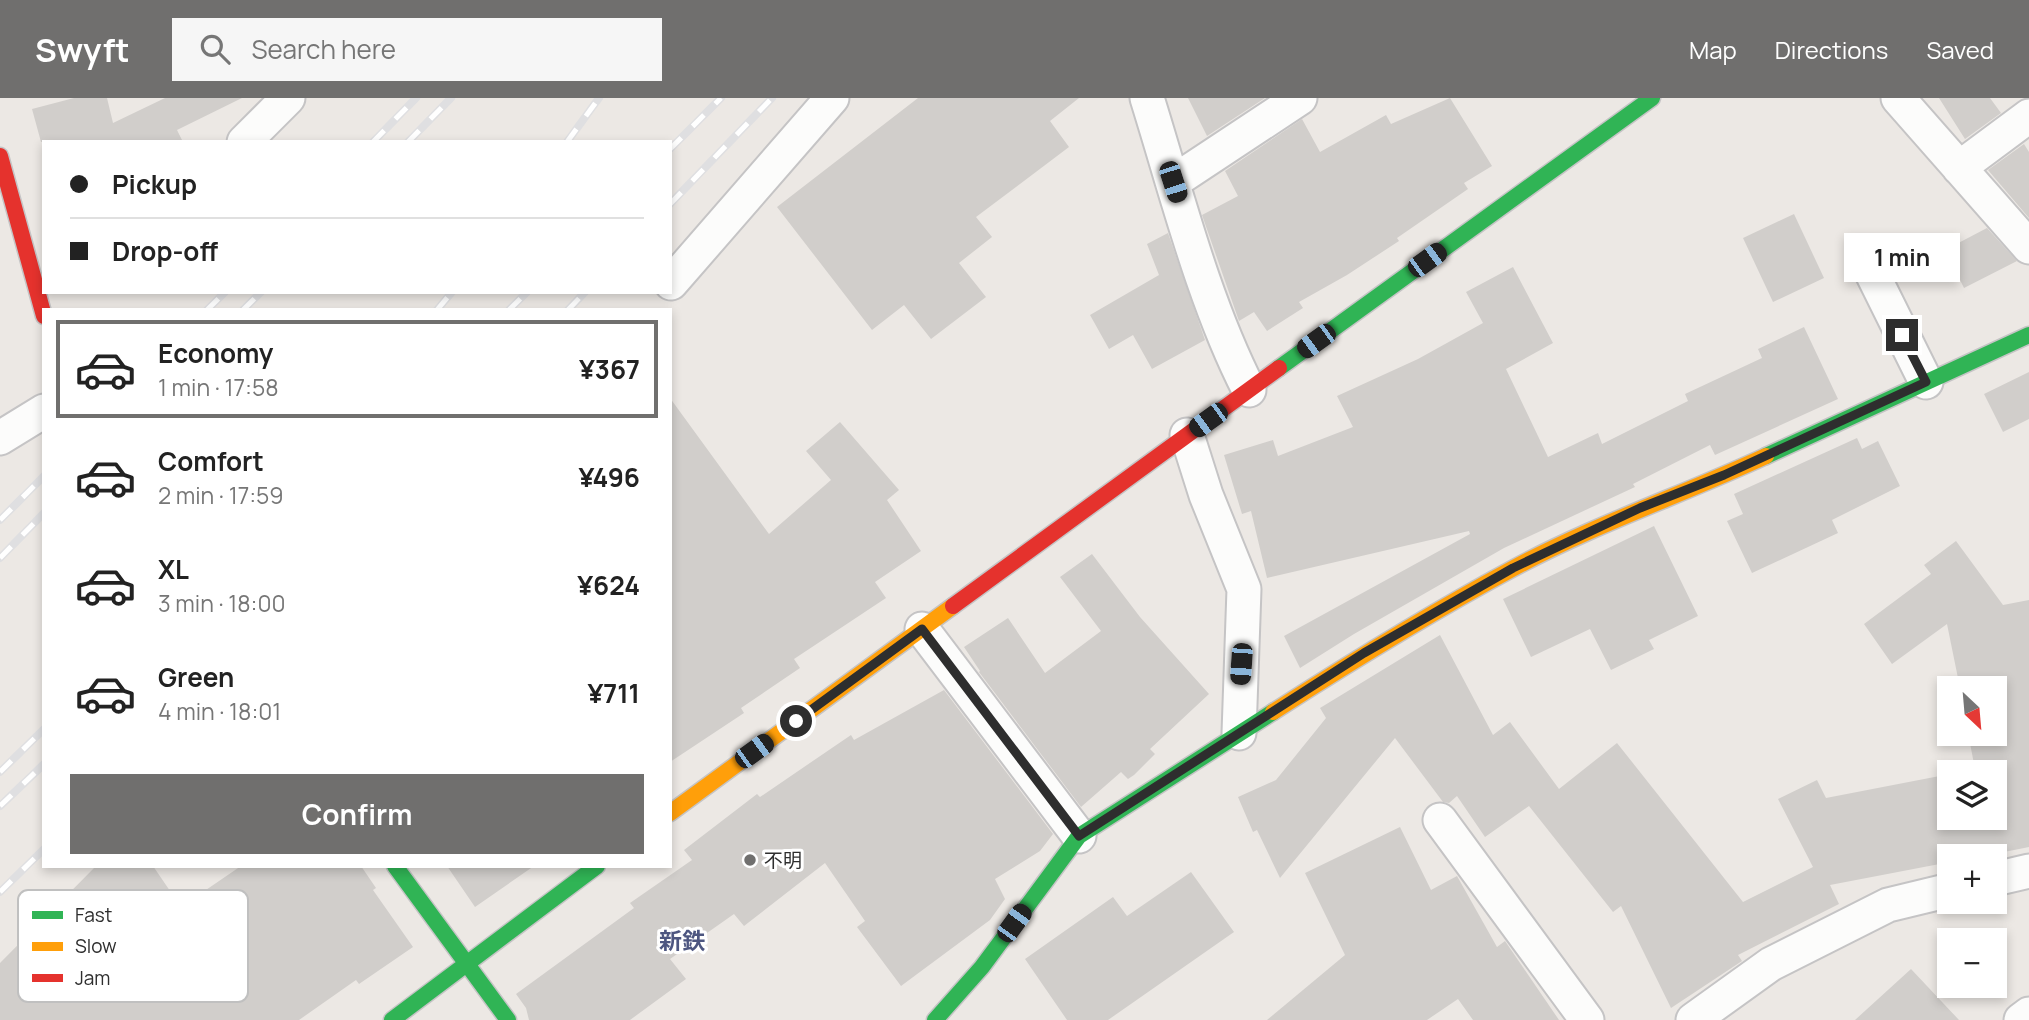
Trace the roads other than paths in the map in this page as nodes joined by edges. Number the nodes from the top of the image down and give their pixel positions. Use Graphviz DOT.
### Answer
graph roads {
  1 [pos="288,98"];
  2 [pos="832,98"];
  3 [pos="1147,98"];
  4 [pos="1300,98"];
  5 [pos="1652,98"];
  6 [pos="1898,98"];
  7 [pos="2029,116"];
  8 [pos="246,140"];
  9 [pos="0,156"];
  10 [pos="1959,168"];
  11 [pos="1173,182"];
  12 [pos="34,237"];
  13 [pos="2029,247"];
  14 [pos="1867,263"];
  15 [pos="672,282"];
  16 [pos="43,308"];
  17 [pos="2029,335"];
  18 [pos="1926,382"];
  19 [pos="1249,390"];
  20 [pos="42,412"];
  21 [pos="1187,435"];
  22 [pos="0,438"];
  23 [pos="922,629"];
  24 [pos="1239,733"];
  25 [pos="672,812"];
  26 [pos="1440,820"];
  27 [pos="1079,836"];
  28 [pos="396,868"];
  29 [pos="594,868"];
  30 [pos="2029,870"];
  31 [pos="2007,876"];
  32 [pos="1937,893"];
  33 [pos="465,963"];
  34 [pos="2029,1014"];
  35 [pos="392,1020"];
  36 [pos="508,1020"];
  37 [pos="935,1020"];
  38 [pos="1587,1020"];
  39 [pos="1693,1020"];
  40 [pos="2021,1020"];
  1 -- 8 [label="street"];
  2 -- 15 [label="street"];
  3 -- 11 [label="street"];
  4 -- 11 [label="street"];
  5 -- 19 [label="street"];
  6 -- 10 [label="street"];
  7 -- 10 [label="street"];
  9 -- 12 [label="street"];
  10 -- 13 [label="street"];
  11 -- 19 [label="street"];
  12 -- 16 [label="street"];
  14 -- 18 [label="street"];
  17 -- 18 [label="street"];
  18 -- 24 [label="street"];
  19 -- 21 [label="street"];
  20 -- 22 [label="street"];
  21 -- 23 [label="street"];
  21 -- 24 [label="street"];
  23 -- 25 [label="street"];
  23 -- 27 [label="street"];
  24 -- 27 [label="street"];
  26 -- 38 [label="street"];
  27 -- 37 [label="street"];
  28 -- 33 [label="street"];
  29 -- 33 [label="street"];
  30 -- 31 [label="street"];
  32 -- 39 [label="street"];
  33 -- 35 [label="street"];
  33 -- 36 [label="street"];
  34 -- 40 [label="street"];
}
